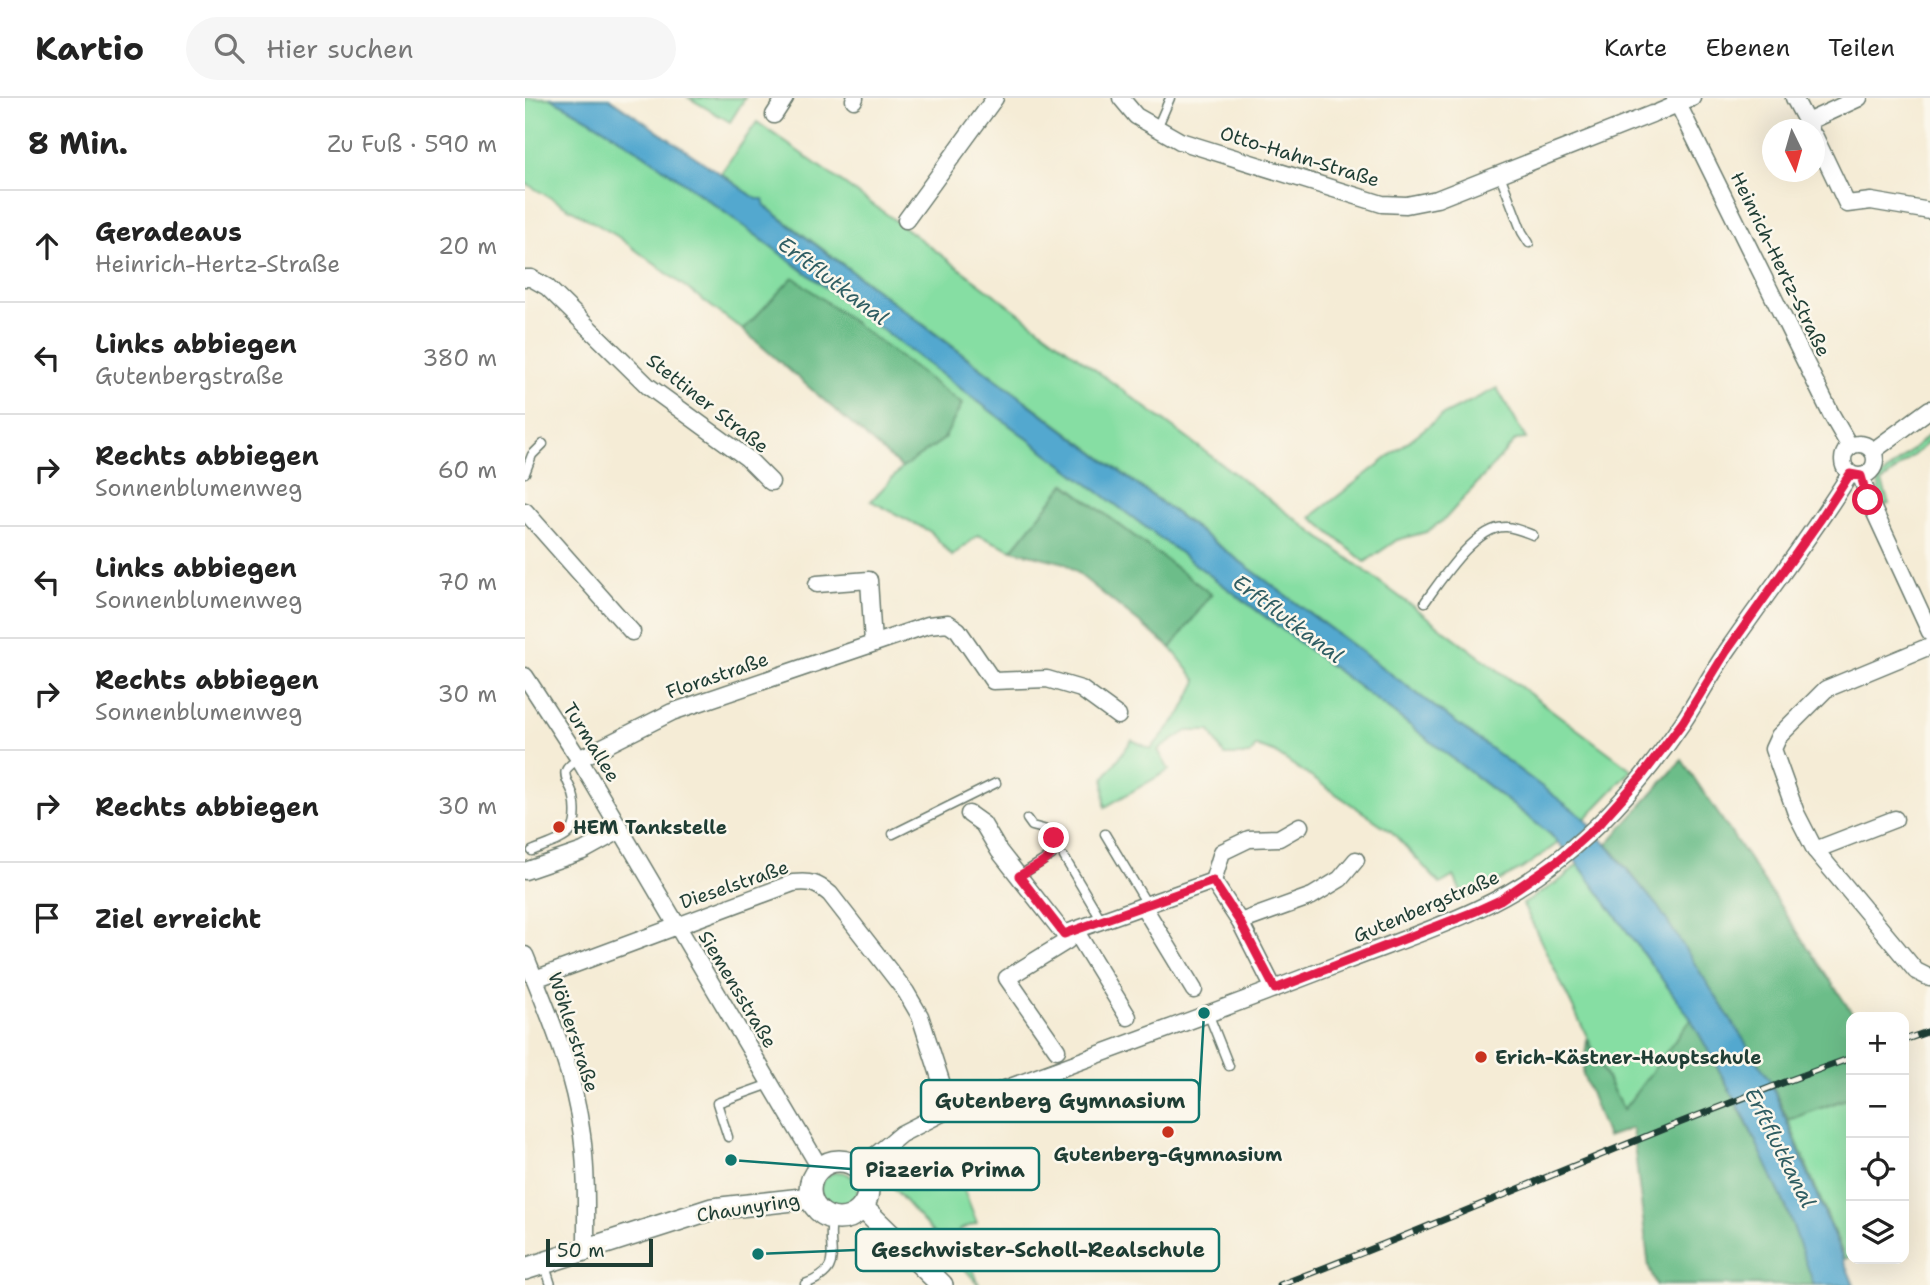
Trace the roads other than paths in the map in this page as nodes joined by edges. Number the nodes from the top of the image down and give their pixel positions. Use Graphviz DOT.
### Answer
graph roads {
  1 [pos="785,98"];
  2 [pos="995,98"];
  3 [pos="1121,98"];
  4 [pos="1170,98"];
  5 [pos="1794,98"];
  6 [pos="1859,98"];
  7 [pos="1682,100"];
  8 [pos="775,115"];
  9 [pos="1806,119"];
  10 [pos="1825,120"];
  11 [pos="1157,128"];
  12 [pos="1825,158"];
  13 [pos="1500,175"];
  14 [pos="1930,211"];
  15 [pos="906,220"];
  16 [pos="1529,243"];
  17 [pos="525,278"];
  18 [pos="1930,409"];
  19 [pos="543,444"];
  20 [pos="1850,447"];
  21 [pos="1873,451"];
  22 [pos="525,472"];
  23 [pos="1856,475"];
  24 [pos="771,482"];
  25 [pos="525,511"];
  26 [pos="1533,535"];
  27 [pos="817,584"];
  28 [pos="1425,602"];
  29 [pos="632,632"];
  30 [pos="1930,632"];
  31 [pos="873,643"];
  32 [pos="1930,646"];
  33 [pos="525,676"];
  34 [pos="1118,716"];
  35 [pos="579,759"];
  36 [pos="996,783"];
  37 [pos="965,807"];
  38 [pos="1027,819"];
  39 [pos="1895,820"];
  40 [pos="1300,826"];
  41 [pos="621,830"];
  42 [pos="893,834"];
  43 [pos="1105,834"];
  44 [pos="531,850"];
  45 [pos="1815,850"];
  46 [pos="1064,857"];
  47 [pos="1356,860"];
  48 [pos="525,871"];
  49 [pos="1019,876"];
  50 [pos="1213,881"];
  51 [pos="1145,905"];
  52 [pos="1102,920"];
  53 [pos="1240,922"];
  54 [pos="676,926"];
  55 [pos="1070,932"];
  56 [pos="525,956"];
  57 [pos="1930,978"];
  58 [pos="535,979"];
  59 [pos="1194,989"];
  60 [pos="1275,989"];
  61 [pos="1208,1013"];
  62 [pos="1128,1017"];
  63 [pos="1057,1049"];
  64 [pos="1229,1066"];
  65 [pos="770,1084"];
  66 [pos="950,1109"];
  67 [pos="728,1137"];
  68 [pos="820,1168"];
  69 [pos="859,1169"];
  70 [pos="811,1198"];
  71 [pos="863,1208"];
  72 [pos="832,1219"];
  73 [pos="586,1249"];
  74 [pos="535,1266"];
  75 [pos="805,1284"];
  76 [pos="551,1285"];
  77 [pos="942,1285"];
  1 -- 8 [label="street"];
  2 -- 15 [label="street"];
  3 -- 11 [label="street, Otto-Hahn-Straße"];
  4 -- 11 [label="lane"];
  5 -- 9 [label="street"];
  6 -- 10 [label="street"];
  7 -- 13 [label="street, Otto-Hahn-Straße"];
  7 -- 20 [label="street, Heinrich-Hertz-Straße"];
  11 -- 13 [label="street, Otto-Hahn-Straße"];
  12 -- 14 [label="street"];
  13 -- 16 [label="lane"];
  17 -- 24 [label="street, Stettiner Straße"];
  18 -- 21 [label="street"];
  19 -- 22 [label="lane"];
  20 -- 21 [label="street"];
  20 -- 23 [label="street"];
  21 -- 23 [label="street"];
  23 -- 30 [label="street"];
  23 -- 60 [label="street, Gutenbergstraße"];
  25 -- 29 [label="street"];
  26 -- 28 [label="lane"];
  27 -- 31 [label="street"];
  31 -- 34 [label="street, Florastraße"];
  31 -- 35 [label="street, Florastraße"];
  32 -- 45 [label="street"];
  33 -- 35 [label="street, Turmallee"];
  35 -- 41 [label="street, Turmallee"];
  35 -- 44 [label="lane"];
  36 -- 37 [label="lane"];
  37 -- 42 [label="lane"];
  37 -- 49 [label="street"];
  38 -- 49 [label="lane"];
  39 -- 45 [label="street"];
  40 -- 50 [label="street"];
  41 -- 48 [label="street"];
  41 -- 54 [label="street, Siemensstraße"];
  43 -- 51 [label="lane"];
  45 -- 57 [label="street"];
  46 -- 52 [label="lane"];
  47 -- 53 [label="street"];
  49 -- 55 [label="street"];
  50 -- 51 [label="street"];
  50 -- 53 [label="street"];
  51 -- 52 [label="street"];
  51 -- 59 [label="street"];
  52 -- 55 [label="street"];
  53 -- 60 [label="street"];
  54 -- 58 [label="street, Dieselstraße"];
  54 -- 65 [label="street, Siemensstraße"];
  54 -- 66 [label="street, Dieselstraße"];
  55 -- 62 [label="street"];
  55 -- 63 [label="street"];
  56 -- 58 [label="street, Wöhlerstraße"];
  58 -- 73 [label="street, Wöhlerstraße"];
  60 -- 61 [label="street, Gutenbergstraße"];
  61 -- 64 [label="lane"];
  61 -- 66 [label="street, Gutenbergstraße"];
  65 -- 67 [label="lane"];
  65 -- 68 [label="street, Siemensstraße"];
  66 -- 69 [label="street, Gutenbergstraße"];
  68 -- 69 [label="street"];
  68 -- 70 [label="street, Chaunyring"];
  69 -- 71 [label="street"];
  70 -- 72 [label="street, Chaunyring"];
  70 -- 73 [label="street, Chaunyring"];
  71 -- 72 [label="street"];
  71 -- 77 [label="street"];
  72 -- 75 [label="lane"];
  73 -- 74 [label="street, Chaunyring"];
  74 -- 76 [label="lane"];
}
